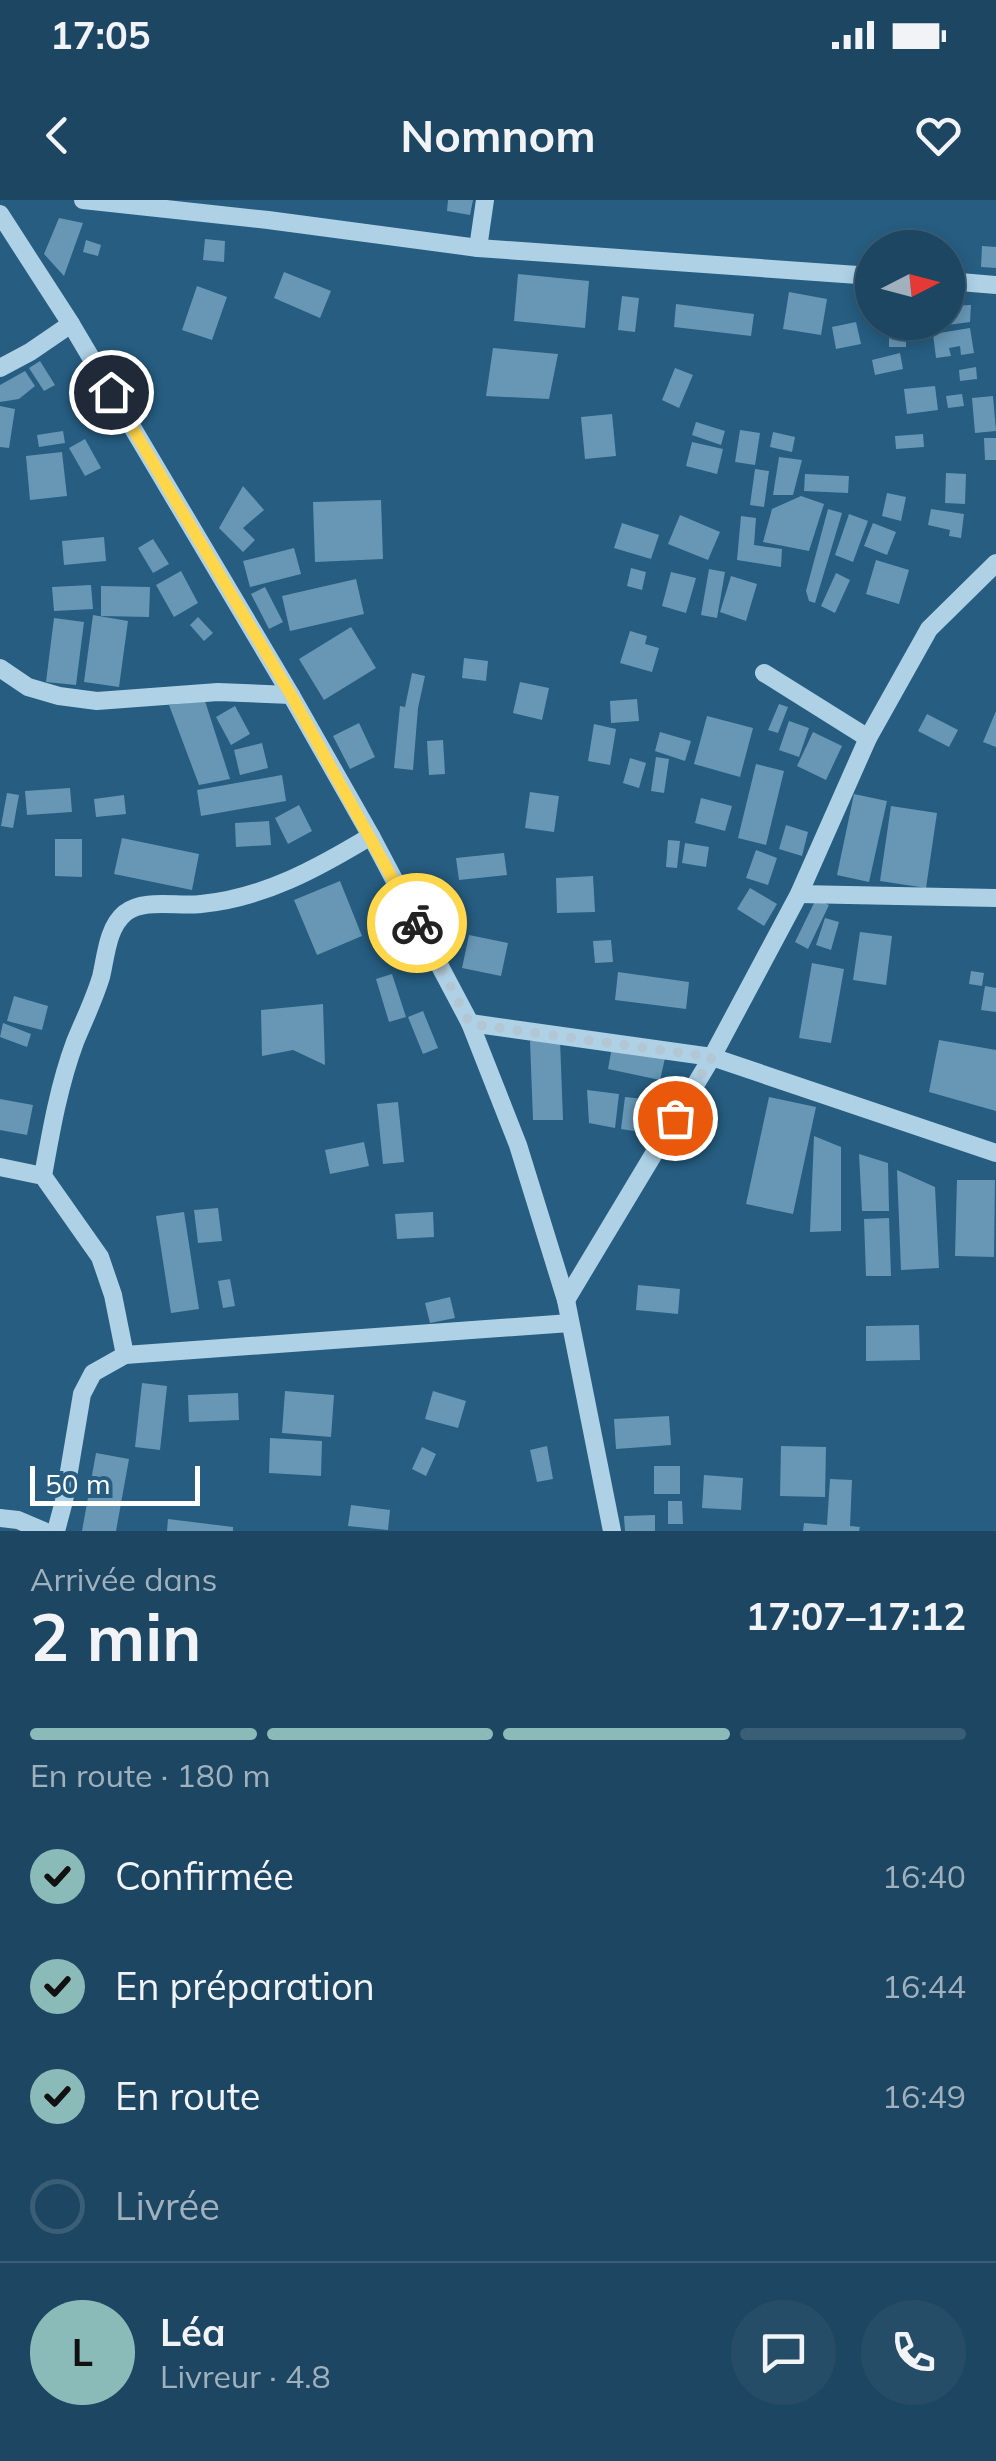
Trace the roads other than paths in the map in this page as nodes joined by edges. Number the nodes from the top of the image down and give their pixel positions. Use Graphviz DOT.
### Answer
graph roads {
  1 [pos="83,200"];
  2 [pos="485,200"];
  3 [pos="0,214"];
  4 [pos="478,248"];
  5 [pos="855,275"];
  6 [pos="965,282"];
  7 [pos="996,285"];
  8 [pos="71,324"];
  9 [pos="0,368"];
  10 [pos="996,563"];
  11 [pos="0,668"];
  12 [pos="764,673"];
  13 [pos="291,695"];
  14 [pos="868,738"];
  15 [pos="371,836"];
  16 [pos="798,894"];
  17 [pos="996,898"];
  18 [pos="470,1024"];
  19 [pos="712,1057"];
  20 [pos="996,1154"];
  21 [pos="0,1167"];
  22 [pos="43,1176"];
  23 [pos="566,1300"];
  24 [pos="570,1323"];
  25 [pos="124,1355"];
  26 [pos="0,1518"];
  27 [pos="44,1531"];
  28 [pos="56,1531"];
  29 [pos="612,1531"];
  1 -- 4 [label="street"];
  2 -- 4 [label="street"];
  3 -- 8 [label="street"];
  4 -- 5 [label="street"];
  6 -- 7 [label="street"];
  8 -- 9 [label="street"];
  8 -- 13 [label="street"];
  10 -- 14 [label="street"];
  11 -- 13 [label="street"];
  12 -- 14 [label="street"];
  13 -- 15 [label="street"];
  14 -- 16 [label="street"];
  15 -- 18 [label="street"];
  15 -- 22 [label="street"];
  16 -- 17 [label="street"];
  16 -- 19 [label="street"];
  18 -- 19 [label="street"];
  18 -- 23 [label="street"];
  19 -- 20 [label="street"];
  19 -- 23 [label="street"];
  21 -- 22 [label="street"];
  22 -- 25 [label="street"];
  23 -- 24 [label="street"];
  24 -- 25 [label="street"];
  24 -- 29 [label="street"];
  25 -- 28 [label="street"];
  26 -- 27 [label="street"];
}
